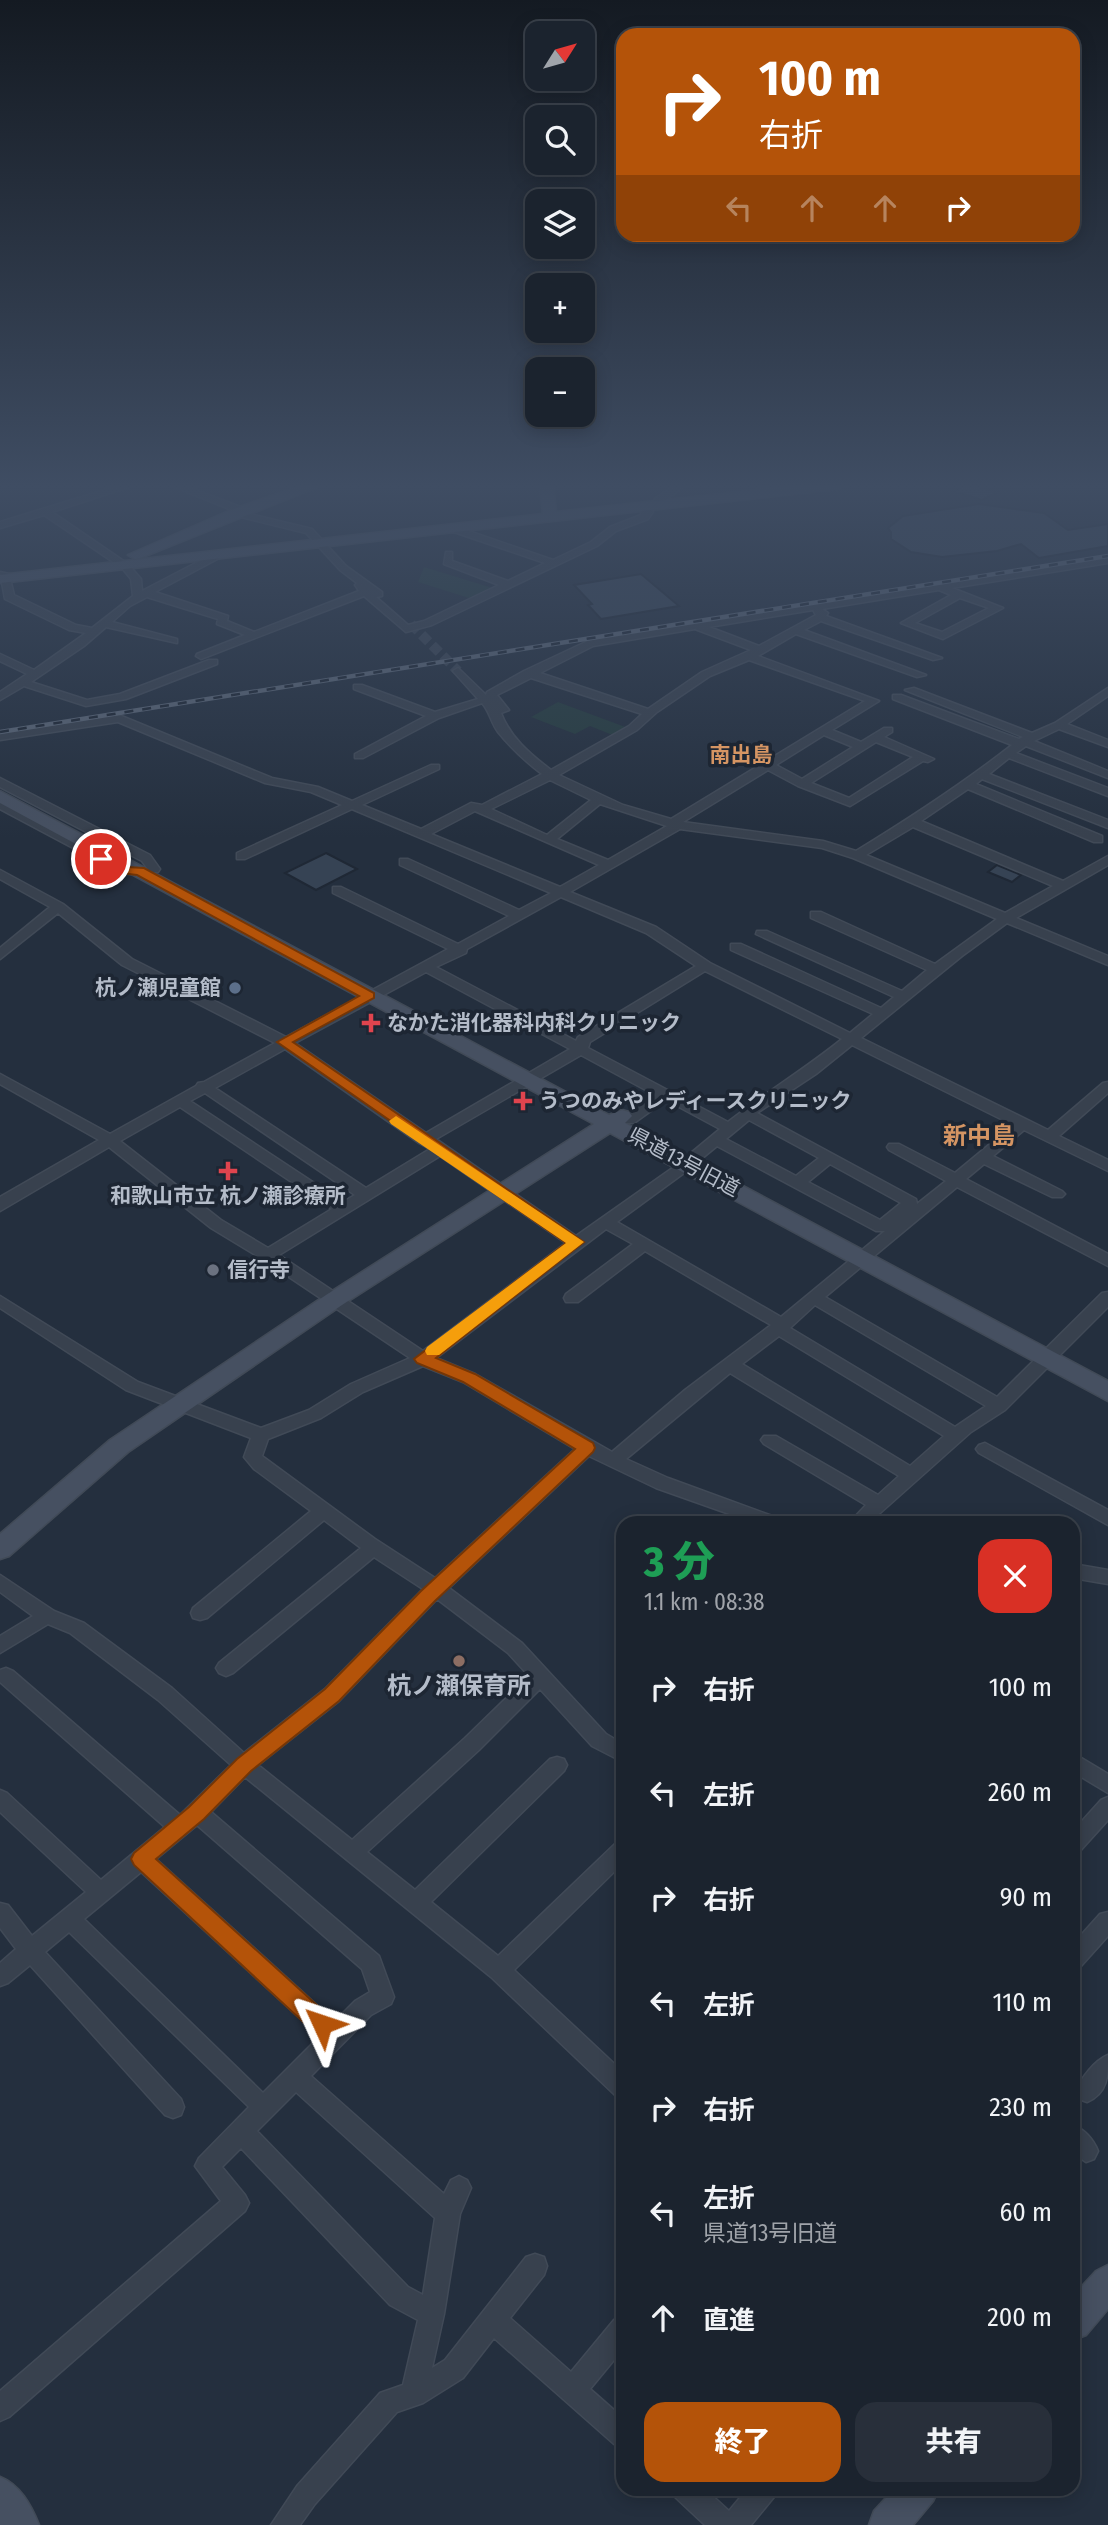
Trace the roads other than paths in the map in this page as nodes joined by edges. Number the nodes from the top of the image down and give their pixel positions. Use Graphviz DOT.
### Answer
graph roads {
  1 [pos="21,603"];
  2 [pos="131,603"];
  3 [pos="173,603"];
  4 [pos="337,603"];
  5 [pos="377,603"];
  6 [pos="388,603"];
  7 [pos="470,603"];
  8 [pos="838,603"];
  9 [pos="944,603"];
  10 [pos="984,603"];
  11 [pos="811,607"];
  12 [pos="782,612"];
  13 [pos="814,620"];
  14 [pos="105,623"];
  15 [pos="411,624"];
  16 [pos="695,626"];
  17 [pos="794,631"];
  18 [pos="95,632"];
  19 [pos="254,635"];
  20 [pos="173,641"];
  21 [pos="754,653"];
  22 [pos="201,656"];
  23 [pos="0,657"];
  24 [pos="937,658"];
  25 [pos="213,662"];
  26 [pos="33,673"];
  27 [pos="528,673"];
  28 [pos="921,674"];
  29 [pos="20,682"];
  30 [pos="358,687"];
  31 [pos="910,690"];
  32 [pos="1108,691"];
  33 [pos="0,696"];
  34 [pos="897,697"];
  35 [pos="477,702"];
  36 [pos="650,713"];
  37 [pos="435,716"];
  38 [pos="499,721"];
  39 [pos="1059,724"];
  40 [pos="823,730"];
  41 [pos="888,730"];
  42 [pos="0,737"];
  43 [pos="876,738"];
  44 [pos="1026,740"];
  45 [pos="1108,744"];
  46 [pos="862,747"];
  47 [pos="1008,754"];
  48 [pos="359,756"];
  49 [pos="768,765"];
  50 [pos="435,767"];
  51 [pos="550,775"];
  52 [pos="981,775"];
  53 [pos="1108,775"];
  54 [pos="0,782"];
  55 [pos="802,784"];
  56 [pos="967,784"];
  57 [pos="0,787"];
  58 [pos="1108,792"];
  59 [pos="0,796"];
  60 [pos="599,799"];
  61 [pos="0,804"];
  62 [pos="353,807"];
  63 [pos="482,809"];
  64 [pos="912,822"];
  65 [pos="675,824"];
  66 [pos="1108,824"];
  67 [pos="423,833"];
  68 [pos="1098,839"];
  69 [pos="548,840"];
  70 [pos="858,855"];
  71 [pos="241,856"];
  72 [pos="404,862"];
  73 [pos="1105,864"];
  74 [pos="138,865"];
  75 [pos="609,865"];
  76 [pos="0,874"];
  77 [pos="1062,886"];
  78 [pos="337,890"];
  79 [pos="561,894"];
  80 [pos="58,907"];
  81 [pos="518,915"];
  82 [pos="816,915"];
  83 [pos="1006,918"];
  84 [pos="762,934"];
  85 [pos="736,947"];
  86 [pos="461,950"];
  87 [pos="0,955"];
  88 [pos="1108,961"];
  89 [pos="705,966"];
  90 [pos="427,967"];
  91 [pos="937,970"];
  92 [pos="376,992"];
  93 [pos="904,997"];
  94 [pos="884,1014"];
  95 [pos="851,1038"];
  96 [pos="284,1042"];
  97 [pos="581,1049"];
  98 [pos="536,1077"];
  99 [pos="0,1078"];
  100 [pos="203,1086"];
  101 [pos="1108,1086"];
  102 [pos="666,1094"];
  103 [pos="179,1100"];
  104 [pos="748,1114"];
  105 [pos="621,1120"];
  106 [pos="1024,1123"];
  107 [pos="730,1129"];
  108 [pos="1050,1136"];
  109 [pos="109,1140"];
  110 [pos="424,1140"];
  111 [pos="716,1140"];
  112 [pos="894,1147"];
  113 [pos="295,1148"];
  114 [pos="439,1150"];
  115 [pos="983,1157"];
  116 [pos="829,1158"];
  117 [pos="692,1160"];
  118 [pos="271,1161"];
  119 [pos="1108,1166"];
  120 [pos="955,1180"];
  121 [pos="797,1183"];
  122 [pos="502,1191"];
  123 [pos="1057,1194"];
  124 [pos="365,1195"];
  125 [pos="0,1206"];
  126 [pos="342,1209"];
  127 [pos="606,1222"];
  128 [pos="576,1242"];
  129 [pos="644,1244"];
  130 [pos="868,1254"];
  131 [pos="268,1255"];
  132 [pos="1108,1261"];
  133 [pos="1108,1297"];
  134 [pos="572,1298"];
  135 [pos="816,1298"];
  136 [pos="334,1300"];
  137 [pos="0,1301"];
  138 [pos="780,1327"];
  139 [pos="1053,1354"];
  140 [pos="423,1359"];
  141 [pos="729,1364"];
  142 [pos="1108,1377"];
  143 [pos="1108,1392"];
  144 [pos="181,1406"];
  145 [pos="999,1406"];
  146 [pos="261,1435"];
  147 [pos="957,1436"];
  148 [pos="770,1440"];
  149 [pos="587,1448"];
  150 [pos="985,1449"];
  151 [pos="615,1460"];
  152 [pos="911,1475"];
  153 [pos="878,1504"];
  154 [pos="323,1511"];
  155 [pos="754,1516"];
  156 [pos="865,1516"];
  157 [pos="1108,1518"];
  158 [pos="374,1547"];
  159 [pos="0,1549"];
  160 [pos="1080,1572"];
  161 [pos="1108,1577"];
  162 [pos="0,1582"];
  163 [pos="437,1589"];
  164 [pos="200,1613"];
  165 [pos="47,1616"];
  166 [pos="0,1645"];
  167 [pos="226,1668"];
  168 [pos="6,1676"];
  169 [pos="541,1676"];
  170 [pos="616,1750"];
  171 [pos="244,1765"];
  172 [pos="557,1765"];
  173 [pos="1080,1766"];
  174 [pos="1108,1785"];
  175 [pos="0,1799"];
  176 [pos="1108,1806"];
  177 [pos="188,1820"];
  178 [pos="1080,1837"];
  179 [pos="353,1853"];
  180 [pos="616,1856"];
  181 [pos="142,1859"];
  182 [pos="101,1893"];
  183 [pos="416,1903"];
  184 [pos="0,1912"];
  185 [pos="70,1919"];
  186 [pos="1108,1921"];
  187 [pos="31,1951"];
  188 [pos="1080,1951"];
  189 [pos="499,1970"];
  190 [pos="0,1976"];
  191 [pos="322,2024"];
  192 [pos="1108,2066"];
  193 [pos="296,2077"];
  194 [pos="616,2080"];
  195 [pos="1087,2091"];
  196 [pos="254,2098"];
  197 [pos="173,2107"];
  198 [pos="242,2132"];
  199 [pos="459,2188"];
  200 [pos="448,2213"];
  201 [pos="535,2266"];
  202 [pos="1108,2283"];
  203 [pos="432,2314"];
  204 [pos="1080,2314"];
  205 [pos="494,2321"];
  206 [pos="616,2338"];
  207 [pos="573,2390"];
  208 [pos="414,2394"];
  209 [pos="0,2408"];
  210 [pos="616,2429"];
  211 [pos="0,2496"];
  212 [pos="693,2496"];
  213 [pos="758,2496"];
  214 [pos="913,2496"];
  215 [pos="20,2525"];
  216 [pos="284,2525"];
  217 [pos="725,2525"];
  218 [pos="734,2525"];
  219 [pos="888,2525"];
  1 -- 18 [label="street"];
  2 -- 14 [label="street"];
  3 -- 19 [label="street"];
  4 -- 19 [label="street"];
  5 -- 7 [label="street"];
  6 -- 15 [label="street"];
  8 -- 11 [label="street"];
  9 -- 10 [label="street"];
  11 -- 12 [label="street"];
  11 -- 13 [label="street"];
  12 -- 13 [label="street"];
  12 -- 16 [label="street"];
  13 -- 17 [label="street"];
  13 -- 24 [label="street"];
  14 -- 18 [label="street"];
  14 -- 20 [label="street"];
  16 -- 21 [label="street"];
  16 -- 27 [label="street"];
  17 -- 21 [label="street"];
  17 -- 28 [label="street"];
  18 -- 26 [label="street"];
  19 -- 22 [label="street"];
  21 -- 36 [label="street"];
  21 -- 40 [label="street"];
  23 -- 26 [label="street"];
  25 -- 29 [label="street"];
  26 -- 29 [label="street"];
  27 -- 36 [label="street"];
  27 -- 38 [label="street"];
  29 -- 33 [label="street"];
  30 -- 37 [label="street"];
  31 -- 44 [label="street"];
  32 -- 39 [label="street"];
  34 -- 44 [label="street"];
  35 -- 37 [label="street"];
  35 -- 38 [label="street"];
  35 -- 38 [label="street"];
  36 -- 51 [label="street"];
  37 -- 48 [label="street"];
  38 -- 51 [label="street"];
  39 -- 44 [label="street"];
  39 -- 45 [label="street"];
  40 -- 46 [label="street"];
  40 -- 49 [label="street"];
  41 -- 43 [label="street"];
  42 -- 62 [label="street"];
  43 -- 46 [label="street"];
  43 -- 55 [label="street"];
  44 -- 47 [label="street"];
  44 -- 53 [label="street"];
  46 -- 55 [label="street"];
  47 -- 52 [label="street"];
  47 -- 58 [label="street"];
  49 -- 55 [label="street"];
  49 -- 65 [label="street"];
  50 -- 62 [label="street"];
  51 -- 60 [label="street"];
  51 -- 63 [label="street"];
  52 -- 56 [label="street"];
  52 -- 66 [label="street"];
  54 -- 74 [label="street"];
  56 -- 64 [label="street"];
  56 -- 68 [label="street"];
  57 -- 74 [label="street, 県道13号旧道"];
  59 -- 74 [label="street, 県道13号旧道"];
  60 -- 65 [label="street"];
  60 -- 69 [label="street"];
  61 -- 74 [label="street"];
  62 -- 67 [label="street"];
  62 -- 71 [label="street"];
  63 -- 67 [label="street"];
  63 -- 69 [label="street"];
  64 -- 70 [label="street"];
  64 -- 77 [label="street"];
  65 -- 70 [label="street"];
  65 -- 75 [label="street"];
  67 -- 79 [label="street"];
  69 -- 75 [label="street"];
  70 -- 83 [label="street"];
  72 -- 81 [label="street"];
  73 -- 77 [label="street"];
  74 -- 92 [label="street, 県道13号旧道"];
  75 -- 79 [label="street"];
  76 -- 80 [label="street"];
  77 -- 83 [label="street"];
  78 -- 86 [label="street"];
  79 -- 81 [label="street"];
  79 -- 89 [label="street"];
  80 -- 87 [label="street"];
  80 -- 96 [label="street"];
  81 -- 86 [label="street"];
  82 -- 91 [label="street"];
  83 -- 88 [label="street"];
  83 -- 91 [label="street"];
  84 -- 93 [label="street"];
  85 -- 94 [label="street"];
  86 -- 90 [label="street"];
  89 -- 95 [label="street"];
  89 -- 97 [label="street"];
  90 -- 92 [label="street"];
  90 -- 97 [label="street"];
  91 -- 93 [label="street"];
  92 -- 96 [label="street"];
  92 -- 98 [label="street, 県道13号旧道"];
  93 -- 94 [label="street"];
  94 -- 95 [label="street"];
  95 -- 104 [label="street"];
  95 -- 106 [label="street"];
  96 -- 100 [label="street"];
  96 -- 110 [label="street"];
  97 -- 98 [label="street"];
  97 -- 102 [label="street"];
  98 -- 105 [label="street, 県道13号旧道"];
  98 -- 110 [label="street"];
  99 -- 109 [label="street"];
  100 -- 103 [label="street"];
  100 -- 113 [label="street"];
  101 -- 108 [label="street"];
  102 -- 105 [label="street"];
  102 -- 107 [label="street"];
  103 -- 109 [label="street"];
  103 -- 118 [label="street"];
  104 -- 107 [label="street"];
  104 -- 116 [label="street"];
  105 -- 117 [label="street, 県道13号旧道"];
  105 -- 122 [label="street"];
  106 -- 108 [label="street"];
  106 -- 115 [label="street"];
  107 -- 111 [label="street"];
  108 -- 119 [label="street"];
  109 -- 125 [label="street"];
  109 -- 131 [label="street"];
  110 -- 114 [label="street"];
  111 -- 117 [label="street"];
  111 -- 121 [label="street"];
  112 -- 120 [label="street"];
  113 -- 118 [label="street"];
  113 -- 124 [label="street"];
  114 -- 122 [label="street"];
  114 -- 124 [label="street"];
  115 -- 120 [label="street"];
  115 -- 123 [label="street"];
  116 -- 121 [label="street"];
  116 -- 121 [label="street"];
  117 -- 127 [label="street"];
  117 -- 130 [label="street, 県道13号旧道"];
  118 -- 126 [label="street"];
  120 -- 130 [label="street"];
  120 -- 132 [label="street"];
  122 -- 128 [label="street"];
  122 -- 136 [label="street"];
  124 -- 126 [label="street"];
  126 -- 131 [label="street"];
  127 -- 128 [label="street"];
  127 -- 129 [label="street"];
  128 -- 140 [label="street"];
  129 -- 134 [label="street"];
  129 -- 138 [label="street"];
  130 -- 135 [label="street"];
  130 -- 139 [label="street, 県道13号旧道"];
  131 -- 136 [label="street"];
  133 -- 139 [label="street"];
  135 -- 138 [label="street"];
  135 -- 145 [label="street"];
  136 -- 140 [label="street"];
  136 -- 144 [label="street"];
  137 -- 144 [label="street"];
  138 -- 141 [label="street"];
  138 -- 147 [label="street"];
  139 -- 142 [label="street, 県道13号旧道"];
  139 -- 143 [label="street, 県道13号旧道"];
  139 -- 145 [label="street"];
  140 -- 146 [label="street"];
  140 -- 149 [label="street"];
  141 -- 151 [label="street"];
  141 -- 152 [label="street"];
  144 -- 146 [label="street"];
  144 -- 159 [label="street"];
  145 -- 147 [label="street"];
  146 -- 154 [label="street"];
  147 -- 152 [label="street"];
  148 -- 153 [label="street"];
  149 -- 151 [label="street"];
  149 -- 163 [label="street"];
  150 -- 157 [label="street"];
  151 -- 155 [label="street"];
  152 -- 153 [label="street"];
  153 -- 156 [label="street"];
  154 -- 158 [label="street"];
  154 -- 164 [label="street"];
  158 -- 163 [label="street"];
  158 -- 167 [label="street"];
  160 -- 161 [label="street"];
  162 -- 165 [label="street"];
  163 -- 169 [label="street"];
  163 -- 171 [label="street"];
  165 -- 166 [label="street"];
  165 -- 171 [label="street"];
  168 -- 177 [label="street"];
  169 -- 170 [label="street"];
  169 -- 179 [label="street"];
  171 -- 177 [label="street"];
  171 -- 179 [label="street"];
  172 -- 183 [label="street"];
  173 -- 174 [label="street"];
  175 -- 182 [label="street"];
  176 -- 178 [label="street"];
  177 -- 181 [label="street"];
  177 -- 193 [label="street"];
  179 -- 183 [label="street"];
  180 -- 189 [label="street"];
  181 -- 182 [label="street"];
  181 -- 191 [label="street"];
  182 -- 185 [label="street"];
  183 -- 189 [label="street"];
  184 -- 187 [label="street"];
  185 -- 187 [label="street"];
  185 -- 196 [label="street"];
  186 -- 188 [label="street"];
  187 -- 190 [label="street"];
  187 -- 197 [label="street"];
  189 -- 194 [label="street"];
  192 -- 195 [label="street"];
  193 -- 198 [label="street"];
  193 -- 200 [label="street"];
  198 -- 203 [label="street"];
  198 -- 209 [label="street"];
  199 -- 200 [label="street"];
  200 -- 203 [label="street"];
  201 -- 205 [label="street"];
  202 -- 204 [label="street"];
  203 -- 208 [label="street"];
  205 -- 207 [label="street"];
  205 -- 208 [label="street"];
  206 -- 207 [label="street"];
  207 -- 210 [label="street"];
  208 -- 216 [label="street"];
  211 -- 215 [label="street"];
  212 -- 217 [label="street"];
  213 -- 218 [label="street"];
  214 -- 219 [label="street"];
}
